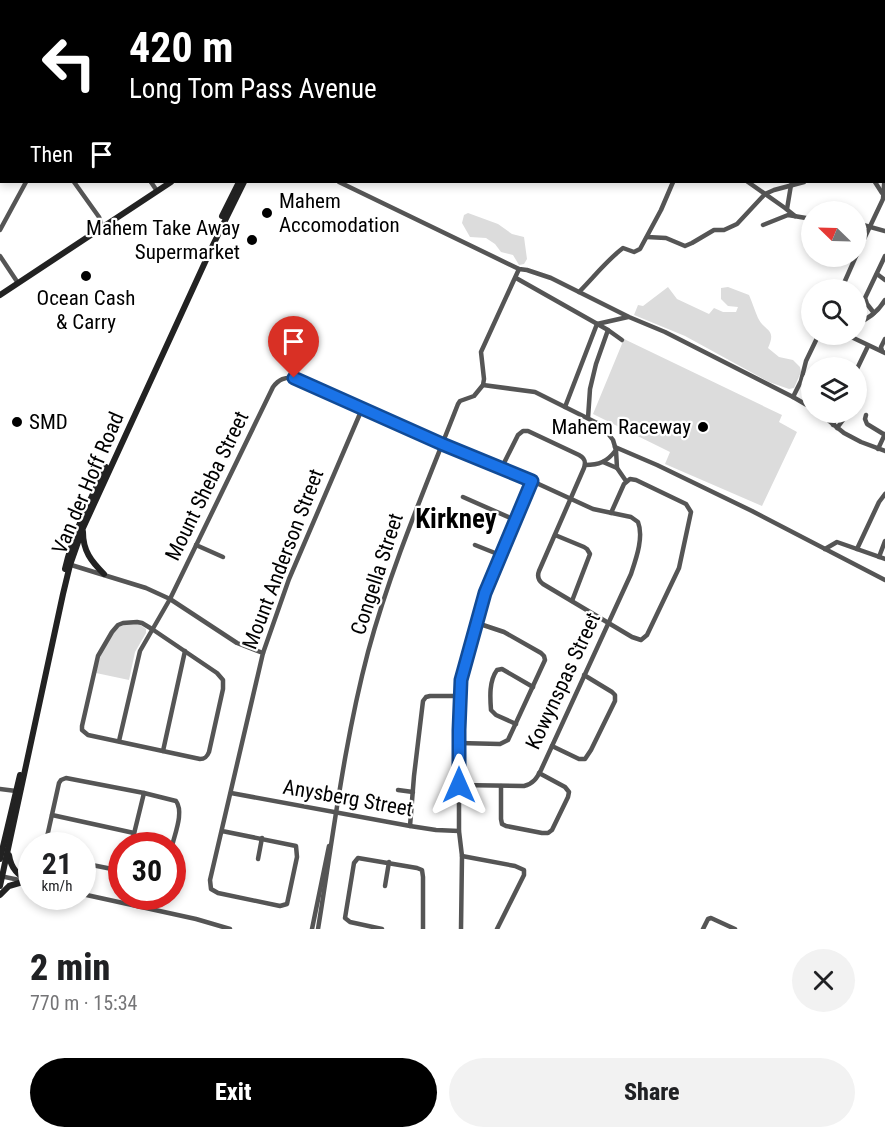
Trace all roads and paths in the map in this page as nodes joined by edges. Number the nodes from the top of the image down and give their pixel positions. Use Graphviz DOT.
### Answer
graph roads {
  1 [pos="25,183"];
  2 [pos="75,183"];
  3 [pos="152,183"];
  4 [pos="169,183"];
  5 [pos="239,183"];
  6 [pos="244,183"];
  7 [pos="341,183"];
  8 [pos="673,183"];
  9 [pos="749,183"];
  10 [pos="791,184"];
  11 [pos="157,191"];
  12 [pos="765,194"];
  13 [pos="884,195"];
  14 [pos="787,209"];
  15 [pos="795,216"];
  16 [pos="801,217"];
  17 [pos="763,225"];
  18 [pos="867,226"];
  19 [pos="102,227"];
  20 [pos="870,227"];
  21 [pos="0,230"];
  22 [pos="885,231"];
  23 [pos="867,233"];
  24 [pos="647,237"];
  25 [pos="0,256"];
  26 [pos="885,256"];
  27 [pos="519,269"];
  28 [pos="877,274"];
  29 [pos="516,278"];
  30 [pos="885,280"];
  31 [pos="18,283"];
  32 [pos="579,292"];
  33 [pos="0,295"];
  34 [pos="885,300"];
  35 [pos="874,313"];
  36 [pos="629,317"];
  37 [pos="867,319"];
  38 [pos="597,324"];
  39 [pos="608,330"];
  40 [pos="622,339"];
  41 [pos="885,339"];
  42 [pos="814,345"];
  43 [pos="868,346"];
  44 [pos="884,352"];
  45 [pos="863,357"];
  46 [pos="483,386"];
  47 [pos="793,397"];
  48 [pos="801,402"];
  49 [pos="565,407"];
  50 [pos="362,409"];
  51 [pos="588,418"];
  52 [pos="831,423"];
  53 [pos="836,423"];
  54 [pos="838,423"];
  55 [pos="867,423"];
  56 [pos="835,426"];
  57 [pos="885,434"];
  58 [pos="442,444"];
  59 [pos="878,448"];
  60 [pos="616,449"];
  61 [pos="885,452"];
  62 [pos="603,462"];
  63 [pos="585,465"];
  64 [pos="618,468"];
  65 [pos="501,469"];
  66 [pos="532,481"];
  67 [pos="627,481"];
  68 [pos="885,494"];
  69 [pos="463,497"];
  70 [pos="570,499"];
  71 [pos="611,513"];
  72 [pos="515,520"];
  73 [pos="83,528"];
  74 [pos="555,535"];
  75 [pos="885,541"];
  76 [pos="196,545"];
  77 [pos="475,545"];
  78 [pos="825,549"];
  79 [pos="857,549"];
  80 [pos="500,555"];
  81 [pos="223,557"];
  82 [pos="879,557"];
  83 [pos="885,560"];
  84 [pos="68,564"];
  85 [pos="104,574"];
  86 [pos="885,580"];
  87 [pos="170,599"];
  88 [pos="572,601"];
  89 [pos="477,623"];
  90 [pos="608,623"];
  91 [pos="152,629"];
  92 [pos="185,651"];
  93 [pos="263,653"];
  94 [pos="584,675"];
  95 [pos="533,687"];
  96 [pos="460,696"];
  97 [pos="516,724"];
  98 [pos="119,741"];
  99 [pos="459,743"];
  100 [pos="552,746"];
  101 [pos="163,751"];
  102 [pos="539,773"];
  103 [pos="459,785"];
  104 [pos="501,786"];
  105 [pos="0,789"];
  106 [pos="398,790"];
  107 [pos="16,791"];
  108 [pos="413,792"];
  109 [pos="144,793"];
  110 [pos="231,793"];
  111 [pos="336,813"];
  112 [pos="52,815"];
  113 [pos="410,826"];
  114 [pos="222,831"];
  115 [pos="459,831"];
  116 [pos="48,832"];
  117 [pos="129,832"];
  118 [pos="134,832"];
  119 [pos="175,832"];
  120 [pos="262,838"];
  121 [pos="330,844"];
  122 [pos="4,846"];
  123 [pos="462,856"];
  124 [pos="0,859"];
  125 [pos="258,859"];
  126 [pos="389,862"];
  127 [pos="18,875"];
  128 [pos="1,876"];
  129 [pos="18,880"];
  130 [pos="18,884"];
  131 [pos="0,886"];
  132 [pos="385,886"];
  133 [pos="0,895"];
  134 [pos="153,910"];
  135 [pos="158,911"];
  136 [pos="230,929"];
  137 [pos="312,929"];
  138 [pos="318,929"];
  139 [pos="382,929"];
  140 [pos="423,929"];
  141 [pos="462,929"];
  142 [pos="497,929"];
  143 [pos="703,929"];
  144 [pos="735,929"];
  1 -- 21 [label="street"];
  2 -- 19 [label="street"];
  3 -- 11 [label="street"];
  4 -- 11 [label="main road"];
  5 -- 84 [label="main road, Van der Hoff Road"];
  6 -- 73 [label="main road, Van der Hoff Road"];
  7 -- 27 [label="street"];
  8 -- 24 [label="street"];
  9 -- 12 [label="street"];
  10 -- 12 [label="street"];
  10 -- 14 [label="street"];
  11 -- 19 [label="main road"];
  12 -- 14 [label="street"];
  12 -- 24 [label="street"];
  13 -- 20 [label="street"];
  14 -- 15 [label="street"];
  15 -- 16 [label="street"];
  15 -- 17 [label="street"];
  18 -- 20 [label="street"];
  19 -- 31 [label="main road"];
  20 -- 22 [label="street"];
  20 -- 23 [label="street"];
  24 -- 32 [label="street"];
  25 -- 31 [label="street"];
  26 -- 28 [label="street"];
  27 -- 29 [label="street"];
  27 -- 32 [label="street"];
  28 -- 30 [label="street"];
  28 -- 35 [label="street"];
  29 -- 38 [label="street"];
  29 -- 46 [label="street"];
  31 -- 33 [label="main road"];
  32 -- 36 [label="street"];
  34 -- 35 [label="street"];
  35 -- 37 [label="street"];
  36 -- 38 [label="street"];
  36 -- 47 [label="street"];
  38 -- 39 [label="street"];
  38 -- 49 [label="street"];
  39 -- 40 [label="street"];
  39 -- 51 [label="street"];
  41 -- 44 [label="street"];
  42 -- 47 [label="street"];
  43 -- 44 [label="street"];
  43 -- 45 [label="street"];
  46 -- 49 [label="street"];
  46 -- 58 [label="street, Congella Street"];
  47 -- 48 [label="street"];
  49 -- 51 [label="street"];
  50 -- 58 [label="street"];
  50 -- 76 [label="street, Mount Sheba Street"];
  50 -- 93 [label="street, Mount Anderson Street"];
  51 -- 60 [label="street"];
  52 -- 56 [label="street"];
  53 -- 56 [label="street"];
  54 -- 56 [label="street"];
  55 -- 57 [label="street"];
  56 -- 59 [label="street"];
  57 -- 59 [label="street"];
  58 -- 65 [label="street"];
  58 -- 111 [label="street, Congella Street"];
  59 -- 61 [label="street"];
  60 -- 62 [label="street"];
  60 -- 64 [label="street"];
  60 -- 78 [label="street"];
  62 -- 63 [label="street"];
  62 -- 64 [label="street"];
  63 -- 65 [label="street"];
  63 -- 70 [label="street"];
  64 -- 67 [label="street"];
  65 -- 66 [label="street"];
  66 -- 70 [label="street"];
  66 -- 72 [label="street"];
  67 -- 71 [label="street"];
  67 -- 90 [label="street"];
  68 -- 79 [label="street"];
  69 -- 72 [label="street"];
  70 -- 71 [label="street"];
  70 -- 74 [label="street"];
  71 -- 90 [label="street, Kowynspas Street"];
  72 -- 80 [label="street"];
  73 -- 84 [label="main road, Van der Hoff Road"];
  73 -- 85 [label="main road"];
  74 -- 88 [label="street"];
  74 -- 88 [label="street"];
  75 -- 82 [label="street"];
  76 -- 81 [label="street"];
  76 -- 87 [label="street, Mount Sheba Street"];
  77 -- 80 [label="street"];
  78 -- 79 [label="street"];
  78 -- 86 [label="street"];
  79 -- 82 [label="street"];
  80 -- 89 [label="street"];
  82 -- 83 [label="street"];
  84 -- 85 [label="street"];
  84 -- 107 [label="main road, Van der Hoff Road"];
  84 -- 122 [label="main road, Van der Hoff Road"];
  85 -- 87 [label="street"];
  87 -- 91 [label="street, Mount Sheba Street"];
  87 -- 93 [label="street"];
  88 -- 90 [label="street"];
  89 -- 95 [label="street"];
  89 -- 96 [label="street"];
  90 -- 94 [label="street, Kowynspas Street"];
  91 -- 92 [label="street"];
  91 -- 98 [label="street, Mount Sheba Street"];
  91 -- 98 [label="street"];
  92 -- 101 [label="street"];
  92 -- 101 [label="street"];
  93 -- 110 [label="street, Mount Anderson Street"];
  94 -- 100 [label="street, Kowynspas Street"];
  94 -- 100 [label="street"];
  95 -- 97 [label="street"];
  95 -- 97 [label="street"];
  96 -- 99 [label="street"];
  96 -- 108 [label="street"];
  97 -- 99 [label="street"];
  98 -- 101 [label="street"];
  99 -- 103 [label="street"];
  100 -- 102 [label="street, Kowynspas Street"];
  102 -- 104 [label="street, Kowynspas Street"];
  102 -- 104 [label="street"];
  103 -- 104 [label="street, Kowynspas Street"];
  103 -- 115 [label="street"];
  105 -- 107 [label="street"];
  106 -- 108 [label="street"];
  107 -- 122 [label="main road, Van der Hoff Road"];
  108 -- 113 [label="street"];
  109 -- 112 [label="street"];
  109 -- 118 [label="street"];
  109 -- 119 [label="street"];
  110 -- 111 [label="street, Anysberg Street"];
  110 -- 114 [label="street, Mount Anderson Street"];
  111 -- 113 [label="street, Anysberg Street"];
  111 -- 121 [label="street, Congella Street"];
  112 -- 116 [label="street"];
  112 -- 117 [label="street"];
  113 -- 115 [label="street, Anysberg Street"];
  114 -- 120 [label="street, Mount Anderson Street"];
  114 -- 120 [label="street, Mount Anderson Street"];
  115 -- 123 [label="street"];
  120 -- 125 [label="street"];
  121 -- 137 [label="street, Congella Street"];
  121 -- 138 [label="street, Congella Street"];
  122 -- 124 [label="main road, Van der Hoff Road"];
  122 -- 127 [label="main road"];
  122 -- 128 [label="main road, Van der Hoff Road"];
  123 -- 141 [label="street"];
  123 -- 142 [label="street"];
  126 -- 132 [label="street"];
  126 -- 139 [label="street"];
  126 -- 140 [label="street"];
  128 -- 129 [label="street"];
  128 -- 131 [label="main road, Van der Hoff Road"];
  130 -- 133 [label="main road"];
  134 -- 135 [label="street"];
  135 -- 136 [label="street"];
  143 -- 144 [label="street"];
}
